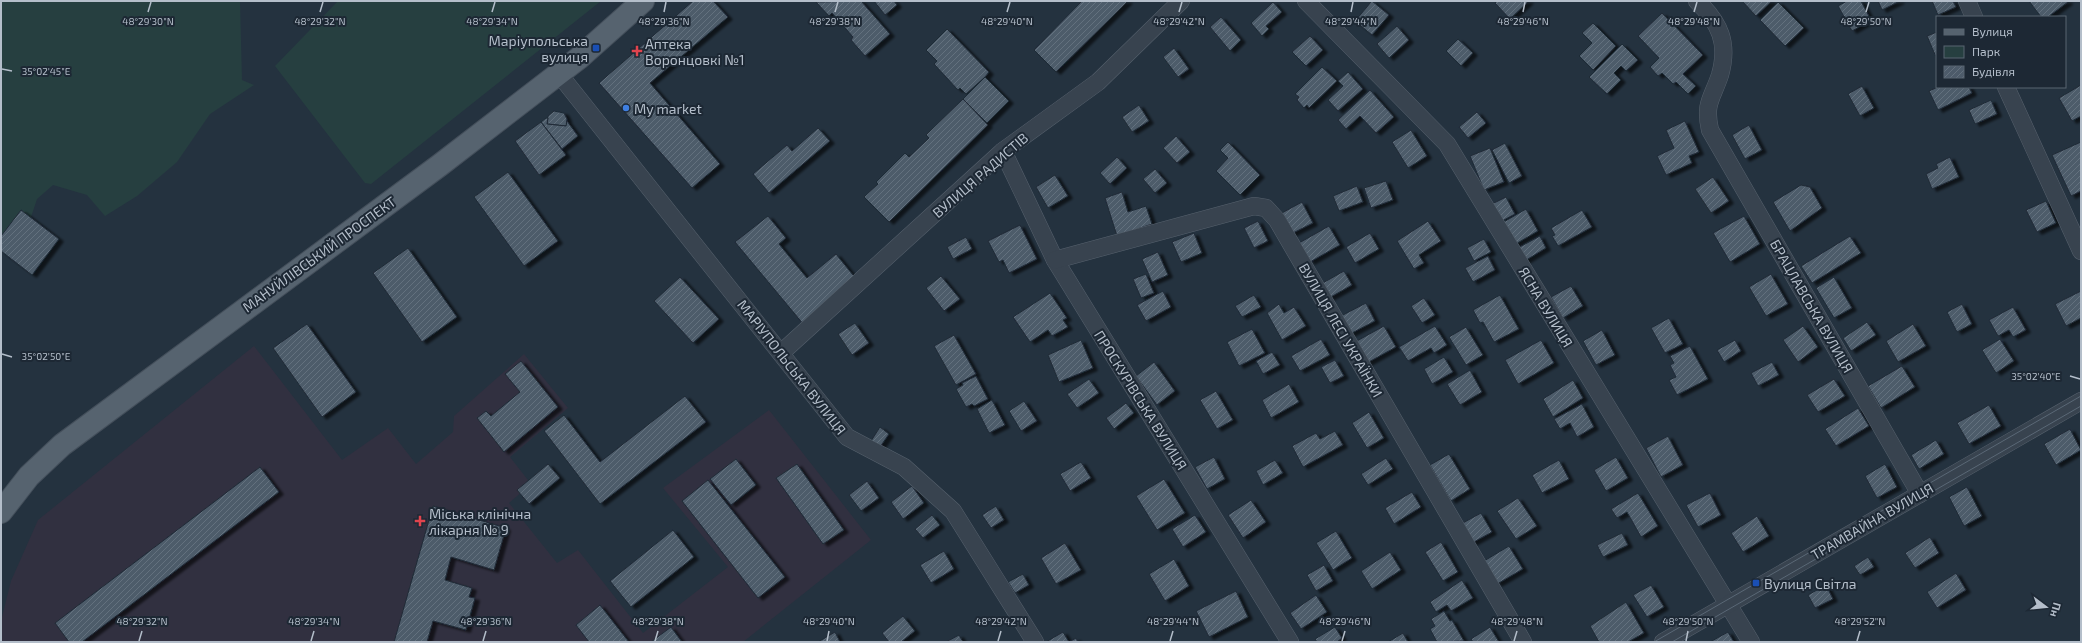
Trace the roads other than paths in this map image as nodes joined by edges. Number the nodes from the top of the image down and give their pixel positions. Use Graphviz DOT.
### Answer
graph roads {
  1 [pos="643,1"];
  2 [pos="1181,1"];
  3 [pos="1306,1"];
  4 [pos="1697,1"];
  5 [pos="1967,1"];
  6 [pos="1974,16"];
  7 [pos="559,74"];
  8 [pos="2006,88"];
  9 [pos="1004,151"];
  10 [pos="2081,251"];
  11 [pos="1056,260"];
  12 [pos="782,353"];
  13 [pos="2081,401"];
  14 [pos="1920,494"];
  15 [pos="1,512"];
  16 [pos="1727,605"];
  17 [pos="1034,642"];
  18 [pos="1290,642"];
  19 [pos="1523,642"];
  20 [pos="1663,642"];
  21 [pos="1751,642"];
  1 -- 7 [label="main road, МАНУЙЛІВСЬКИЙ ПРОСПЕКТ"];
  2 -- 9 [label="street, ВУЛИЦЯ РАДИСТІВ"];
  3 -- 16 [label="street, ЯСНА ВУЛИЦЯ"];
  4 -- 14 [label="street, БРАЦЛАВСЬКА ВУЛИЦЯ"];
  5 -- 6 [label="street"];
  7 -- 12 [label="street, МАРІУПОЛЬСЬКА ВУЛИЦЯ"];
  7 -- 15 [label="main road, МАНУЙЛІВСЬКИЙ ПРОСПЕКТ"];
  8 -- 10 [label="street"];
  9 -- 11 [label="street, ПРОСКУРІВСЬКА ВУЛИЦЯ"];
  9 -- 12 [label="street, ВУЛИЦЯ РАДИСТІВ"];
  11 -- 18 [label="street, ПРОСКУРІВСЬКА ВУЛИЦЯ"];
  11 -- 19 [label="street, ВУЛИЦЯ ЛЕСІ УКРАЇНКИ"];
  12 -- 17 [label="street, МАРІУПОЛЬСЬКА ВУЛИЦЯ"];
  13 -- 14 [label="street, ТРАМВАЙНА ВУЛИЦЯ"];
  14 -- 16 [label="street, ТРАМВАЙНА ВУЛИЦЯ"];
  16 -- 20 [label="street, ТРАМВАЙНА ВУЛИЦЯ"];
  16 -- 21 [label="street, ЯСНА ВУЛИЦЯ"];
}
